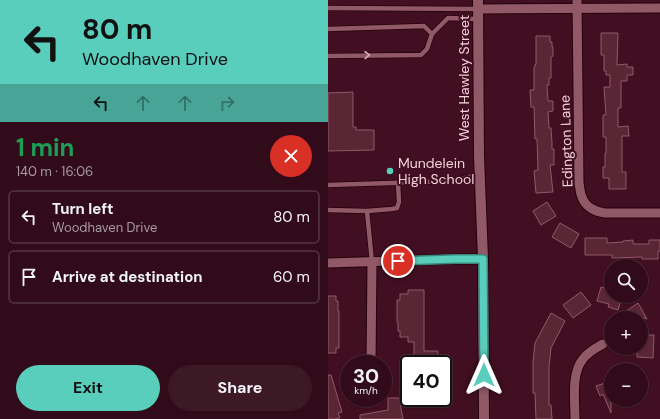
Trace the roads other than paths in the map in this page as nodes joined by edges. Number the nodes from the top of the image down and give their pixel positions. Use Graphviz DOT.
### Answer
graph roads {
  1 [pos="577,4"];
  2 [pos="328,8"];
  3 [pos="660,8"];
  4 [pos="478,10"];
  5 [pos="328,29"];
  6 [pos="432,34"];
  7 [pos="328,56"];
  8 [pos="479,174"];
  9 [pos="398,183"];
  10 [pos="328,185"];
  11 [pos="328,210"];
  12 [pos="367,211"];
  13 [pos="660,213"];
  14 [pos="483,259"];
  15 [pos="372,262"];
  16 [pos="328,263"];
  17 [pos="603,344"];
  18 [pos="371,355"];
  19 [pos="484,419"];
  20 [pos="575,419"];
  1 -- 3 [label="street"];
  1 -- 4 [label="street"];
  1 -- 13 [label="street, Edington Lane"];
  2 -- 4 [label="lane"];
  4 -- 6 [label="lane"];
  4 -- 8 [label="street, West Hawley Street"];
  5 -- 6 [label="lane"];
  7 -- 6 [label="lane, one-way"];
  8 -- 9 [label="lane"];
  8 -- 14 [label="street, West Hawley Street"];
  9 -- 10 [label="lane"];
  9 -- 12 [label="lane"];
  11 -- 12 [label="lane"];
  12 -- 15 [label="lane"];
  14 -- 15 [label="street"];
  14 -- 19 [label="street, West Hawley Street"];
  15 -- 16 [label="street"];
  15 -- 18 [label="street"];
  17 -- 20 [label="street"];
}
